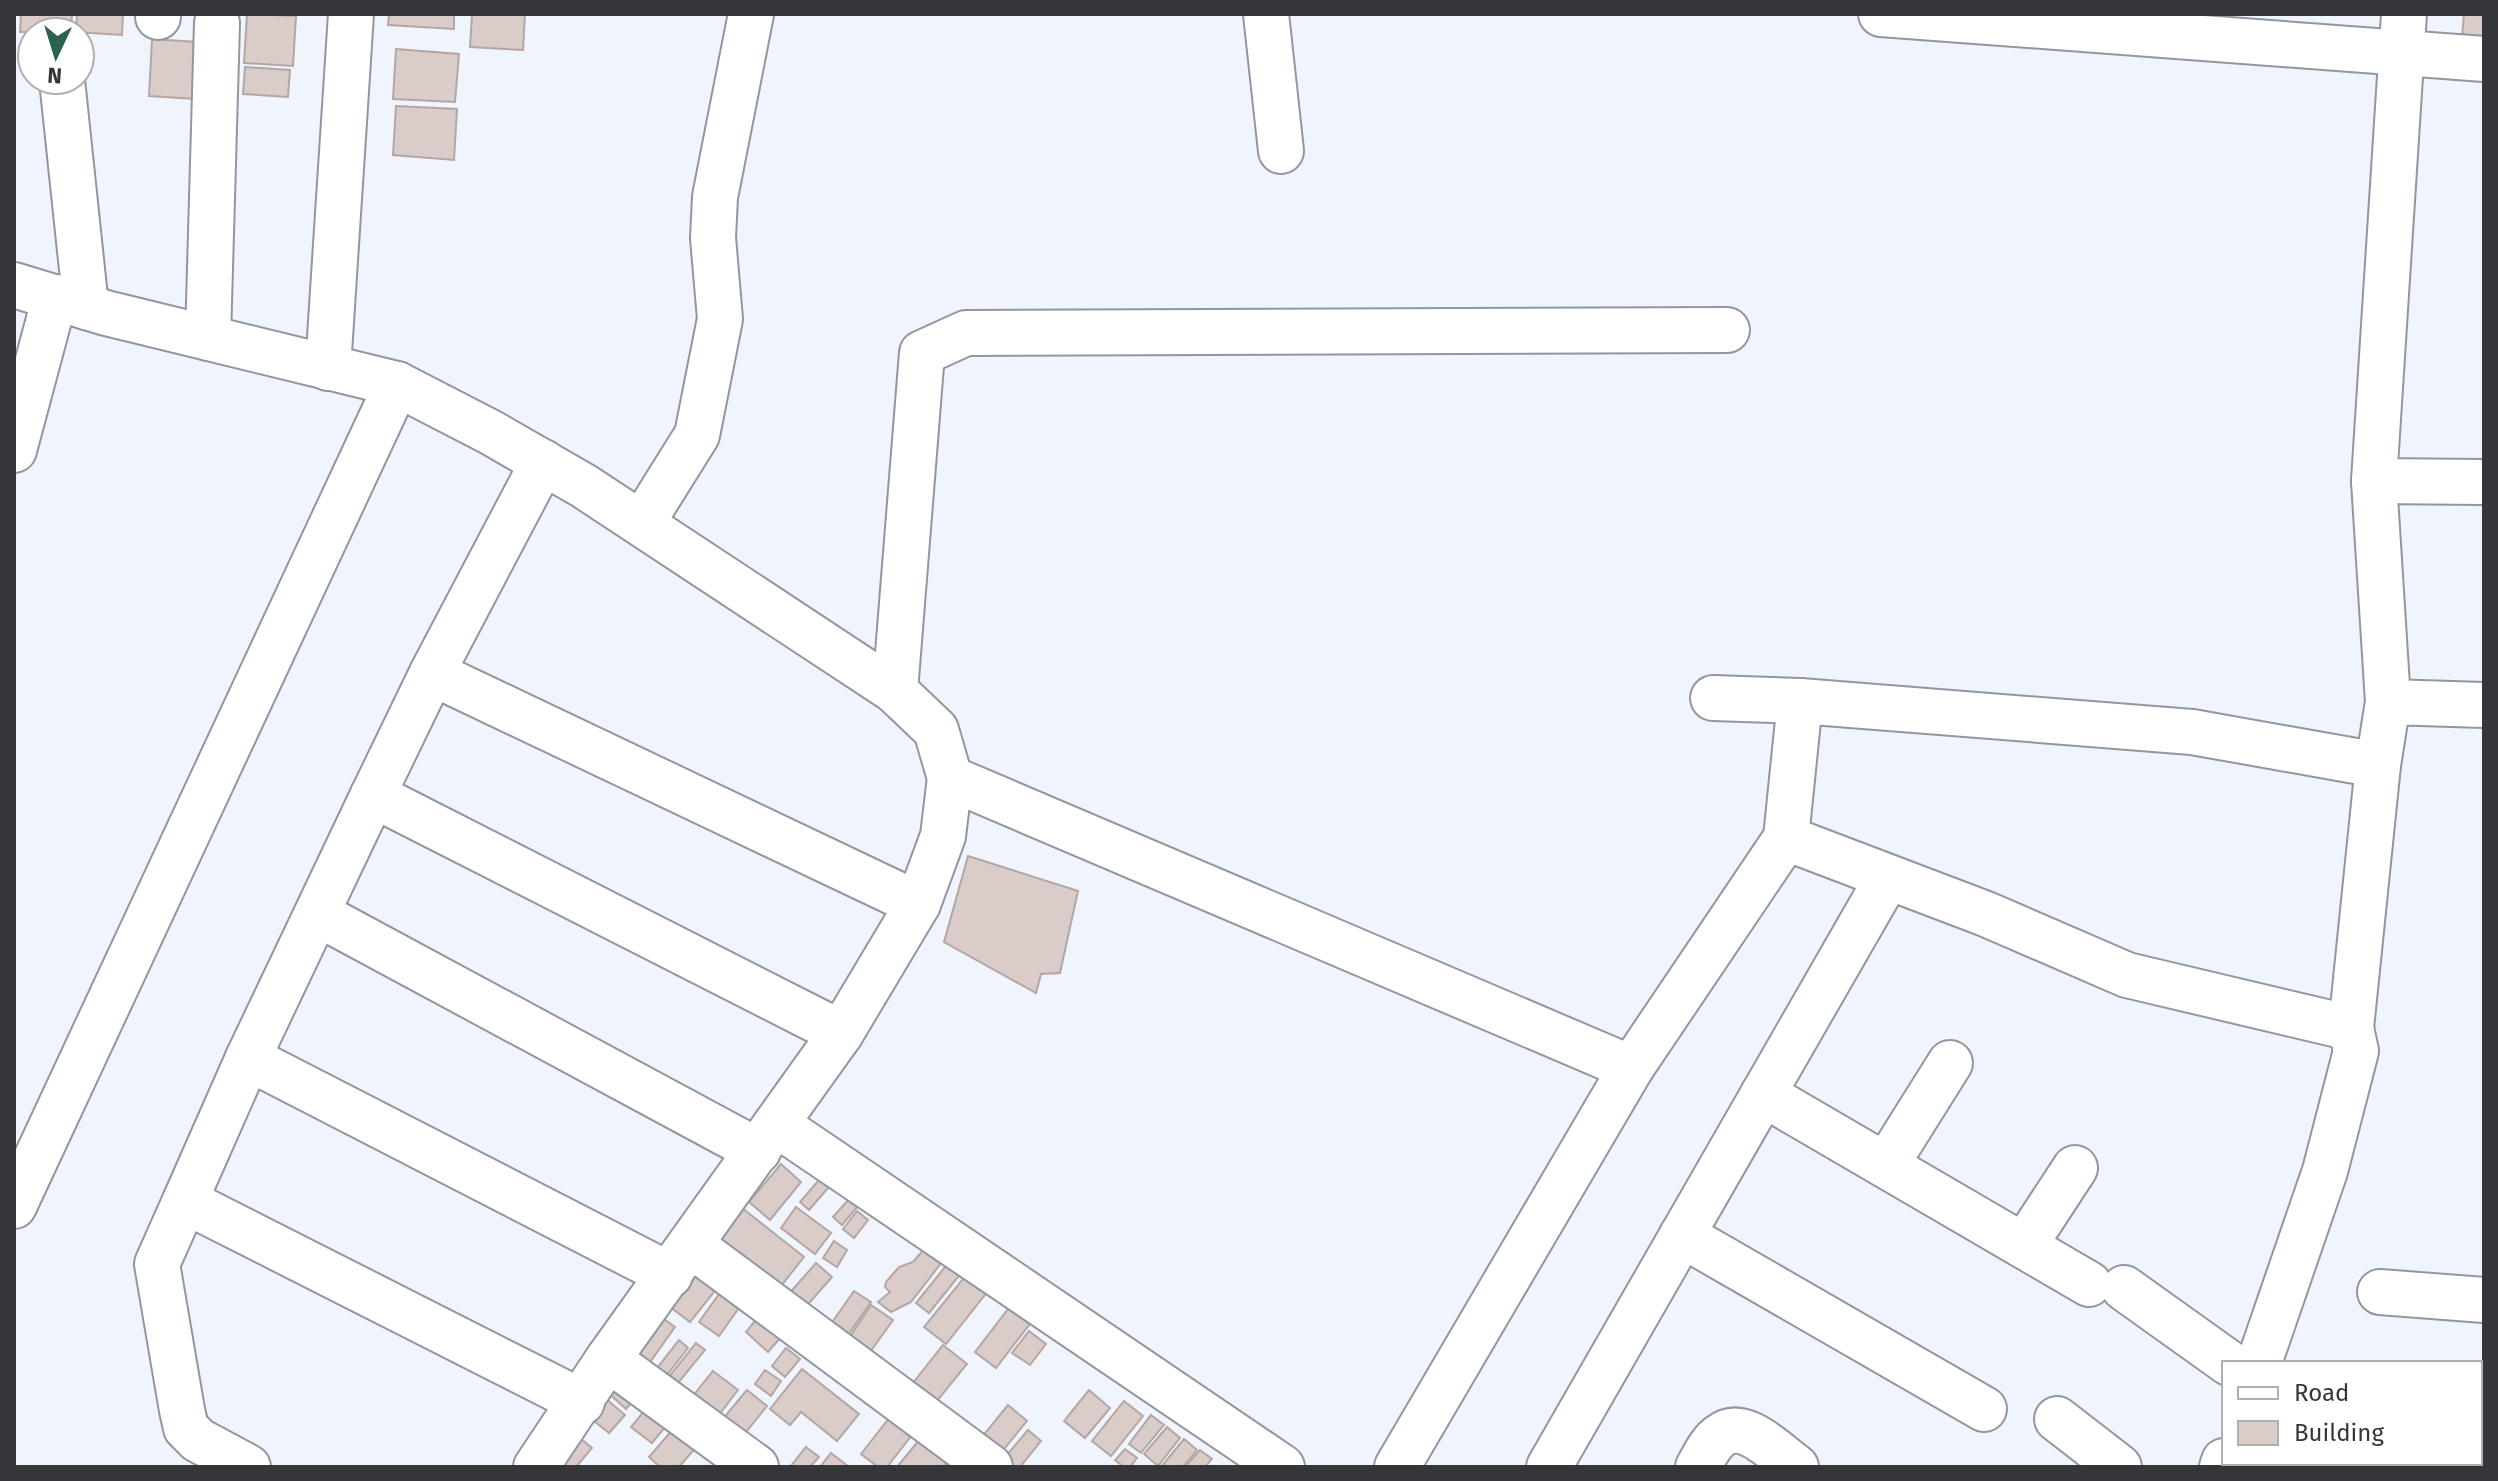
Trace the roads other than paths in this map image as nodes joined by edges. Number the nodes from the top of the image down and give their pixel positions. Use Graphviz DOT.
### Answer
graph roads {
  1 [pos="351,14"];
  2 [pos="751,14"];
  3 [pos="1266,14"];
  4 [pos="1881,14"];
  5 [pos="217,23"];
  6 [pos="2403,34"];
  7 [pos="2484,59"];
  8 [pos="63,96"];
  9 [pos="1281,151"];
  10 [pos="14,285"];
  11 [pos="70,302"];
  12 [pos="1727,330"];
  13 [pos="208,338"];
  14 [pos="328,368"];
  15 [pos="397,384"];
  16 [pos="14,450"];
  17 [pos="543,462"];
  18 [pos="2374,481"];
  19 [pos="2484,482"];
  20 [pos="642,523"];
  21 [pos="432,673"];
  22 [pos="895,691"];
  23 [pos="1713,698"];
  24 [pos="1800,701"];
  25 [pos="2388,702"];
  26 [pos="2484,705"];
  27 [pos="2378,765"];
  28 [pos="950,778"];
  29 [pos="373,795"];
  30 [pos="1786,838"];
  31 [pos="1888,877"];
  32 [pos="918,904"];
  33 [pos="318,914"];
  34 [pos="2351,1028"];
  35 [pos="841,1033"];
  36 [pos="248,1058"];
  37 [pos="1950,1063"];
  38 [pos="1631,1068"];
  39 [pos="1763,1094"];
  40 [pos="767,1137"];
  41 [pos="1886,1165"];
  42 [pos="2075,1168"];
  43 [pos="185,1201"];
  44 [pos="14,1206"];
  45 [pos="1682,1235"];
  46 [pos="2024,1246"];
  47 [pos="681,1260"];
  48 [pos="2380,1292"];
  49 [pos="2484,1300"];
  50 [pos="608,1359"];
  51 [pos="2226,1361"];
  52 [pos="2260,1361"];
  53 [pos="582,1402"];
  54 [pos="1984,1409"];
  55 [pos="2057,1419"];
  56 [pos="248,1467"];
  57 [pos="536,1467"];
  58 [pos="756,1467"];
  59 [pos="990,1467"];
  60 [pos="1282,1467"];
  61 [pos="1397,1467"];
  62 [pos="1549,1467"];
  63 [pos="1698,1467"];
  64 [pos="1796,1467"];
  65 [pos="2119,1467"];
  1 -- 14 [label="street"];
  2 -- 20 [label="street"];
  3 -- 9 [label="street"];
  4 -- 6 [label="street"];
  5 -- 13 [label="street"];
  6 -- 7 [label="street"];
  6 -- 18 [label="street"];
  8 -- 11 [label="street"];
  10 -- 11 [label="street"];
  11 -- 13 [label="street"];
  11 -- 16 [label="street"];
  12 -- 22 [label="street"];
  13 -- 14 [label="street"];
  14 -- 15 [label="street"];
  15 -- 17 [label="street"];
  15 -- 44 [label="street"];
  17 -- 20 [label="street"];
  17 -- 21 [label="street"];
  18 -- 19 [label="street"];
  18 -- 25 [label="street"];
  20 -- 22 [label="street"];
  21 -- 29 [label="street"];
  21 -- 32 [label="street"];
  22 -- 28 [label="street"];
  23 -- 24 [label="street"];
  24 -- 27 [label="street"];
  24 -- 30 [label="street"];
  25 -- 26 [label="street"];
  25 -- 27 [label="street"];
  27 -- 34 [label="street"];
  28 -- 32 [label="street"];
  28 -- 38 [label="street"];
  29 -- 33 [label="street"];
  29 -- 35 [label="street"];
  30 -- 31 [label="street"];
  30 -- 38 [label="street"];
  31 -- 34 [label="street"];
  31 -- 39 [label="street"];
  32 -- 35 [label="street"];
  33 -- 36 [label="street"];
  33 -- 40 [label="street"];
  34 -- 52 [label="street"];
  35 -- 40 [label="street"];
  36 -- 43 [label="street"];
  36 -- 47 [label="street"];
  37 -- 41 [label="street"];
  38 -- 61 [label="street"];
  39 -- 41 [label="street"];
  39 -- 45 [label="street"];
  40 -- 47 [label="street"];
  40 -- 60 [label="street"];
  41 -- 46 [label="street"];
  42 -- 46 [label="street"];
  43 -- 53 [label="street"];
  43 -- 56 [label="street"];
  45 -- 54 [label="street"];
  45 -- 62 [label="street"];
  46 -- 51 [label="street"];
  47 -- 50 [label="street"];
  47 -- 59 [label="street"];
  48 -- 49 [label="street"];
  50 -- 53 [label="street"];
  50 -- 58 [label="street"];
  53 -- 57 [label="street"];
  55 -- 65 [label="street"];
  63 -- 64 [label="street"];
}
